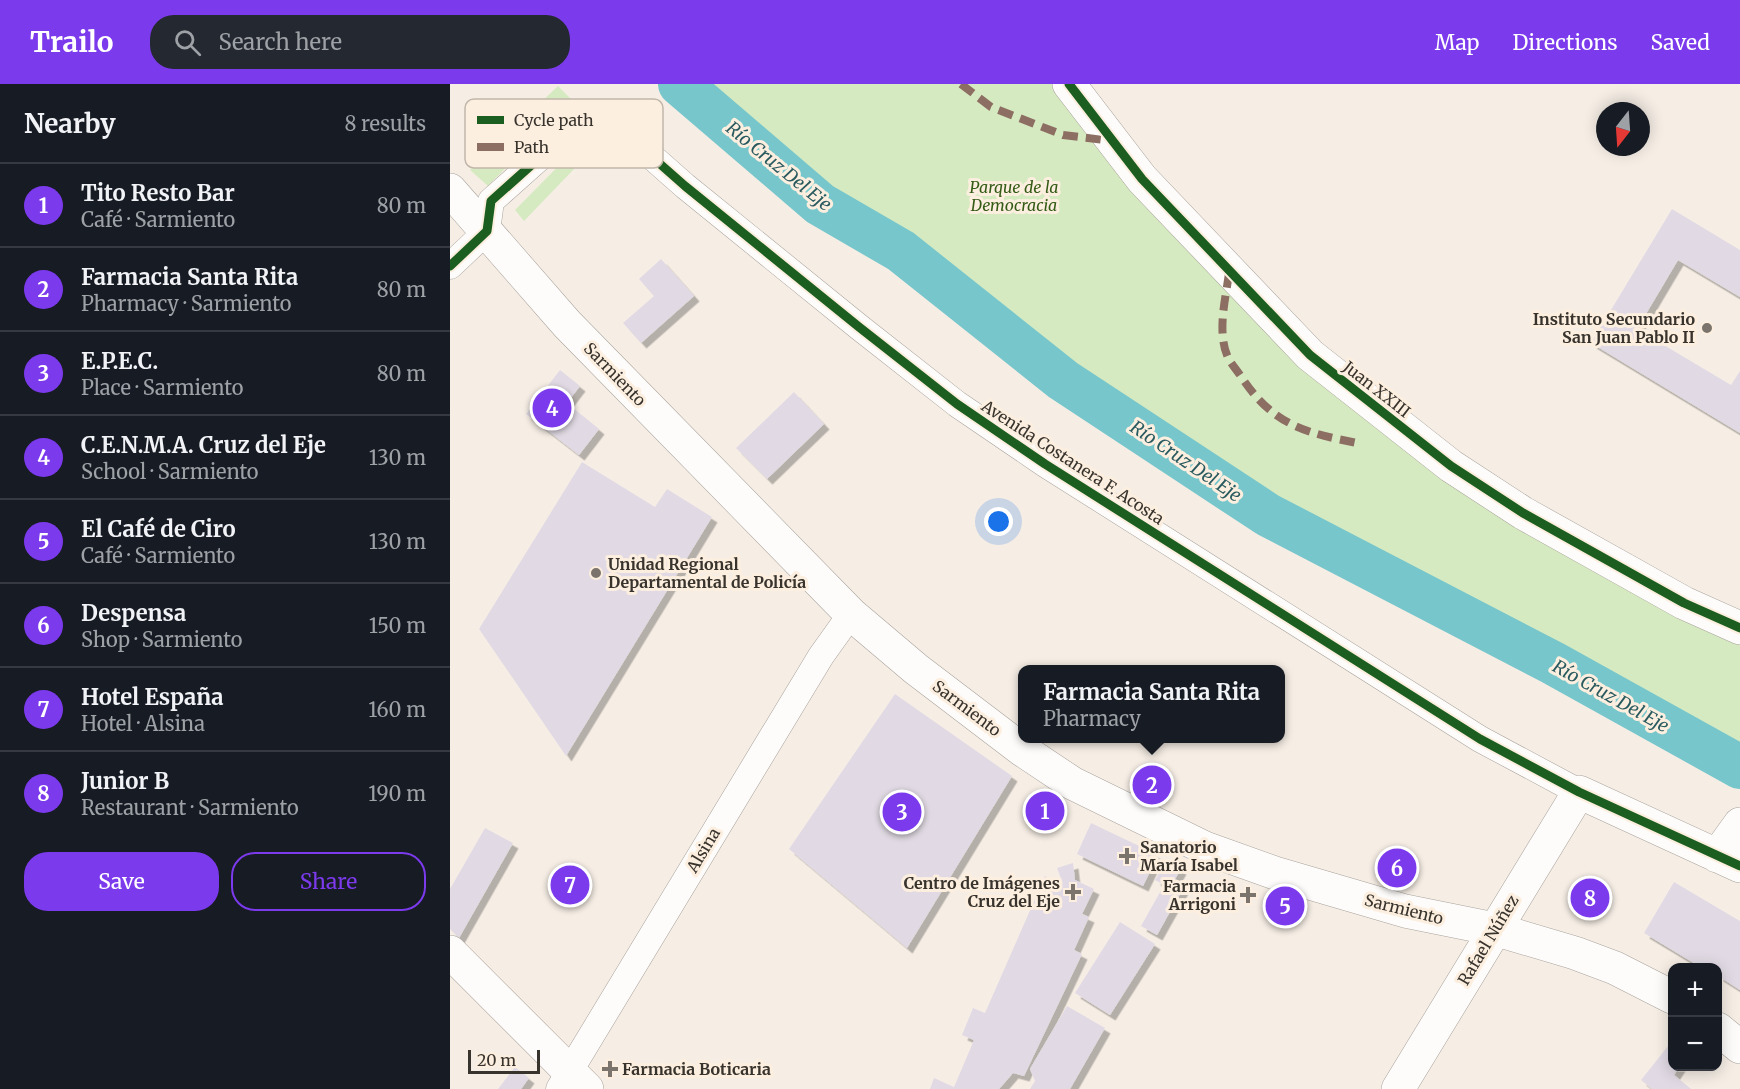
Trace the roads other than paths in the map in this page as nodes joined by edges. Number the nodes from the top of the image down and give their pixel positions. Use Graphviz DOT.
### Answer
graph roads {
  1 [pos="1074,85"];
  2 [pos="663,167"];
  3 [pos="528,168"];
  4 [pos="450,190"];
  5 [pos="487,231"];
  6 [pos="450,266"];
  7 [pos="851,614"];
  8 [pos="1740,628"];
  9 [pos="1579,792"];
  10 [pos="1739,825"];
  11 [pos="1728,861"];
  12 [pos="1494,928"];
  13 [pos="450,952"];
  14 [pos="1668,995"];
  15 [pos="1722,1032"];
  16 [pos="1740,1047"];
  17 [pos="572,1083"];
  18 [pos="1398,1089"];
  1 -- 8 [label="main road, Juan XXIII"];
  2 -- 9 [label="street, Avenida Costanera F. Acosta"];
  3 -- 5 [label="street, Avenida Costanera F. Acosta"];
  4 -- 5 [label="main road, Sarmiento"];
  5 -- 6 [label="street"];
  5 -- 7 [label="main road, Sarmiento"];
  7 -- 12 [label="main road, Sarmiento"];
  7 -- 17 [label="street, Alsina"];
  9 -- 11 [label="main road"];
  9 -- 12 [label="main road, Rafael Núñez"];
  10 -- 11 [label="main road"];
  12 -- 14 [label="main road, Sarmiento"];
  12 -- 18 [label="main road, Rafael Núñez"];
  13 -- 17 [label="main road"];
  15 -- 16 [label="main road"];
}
